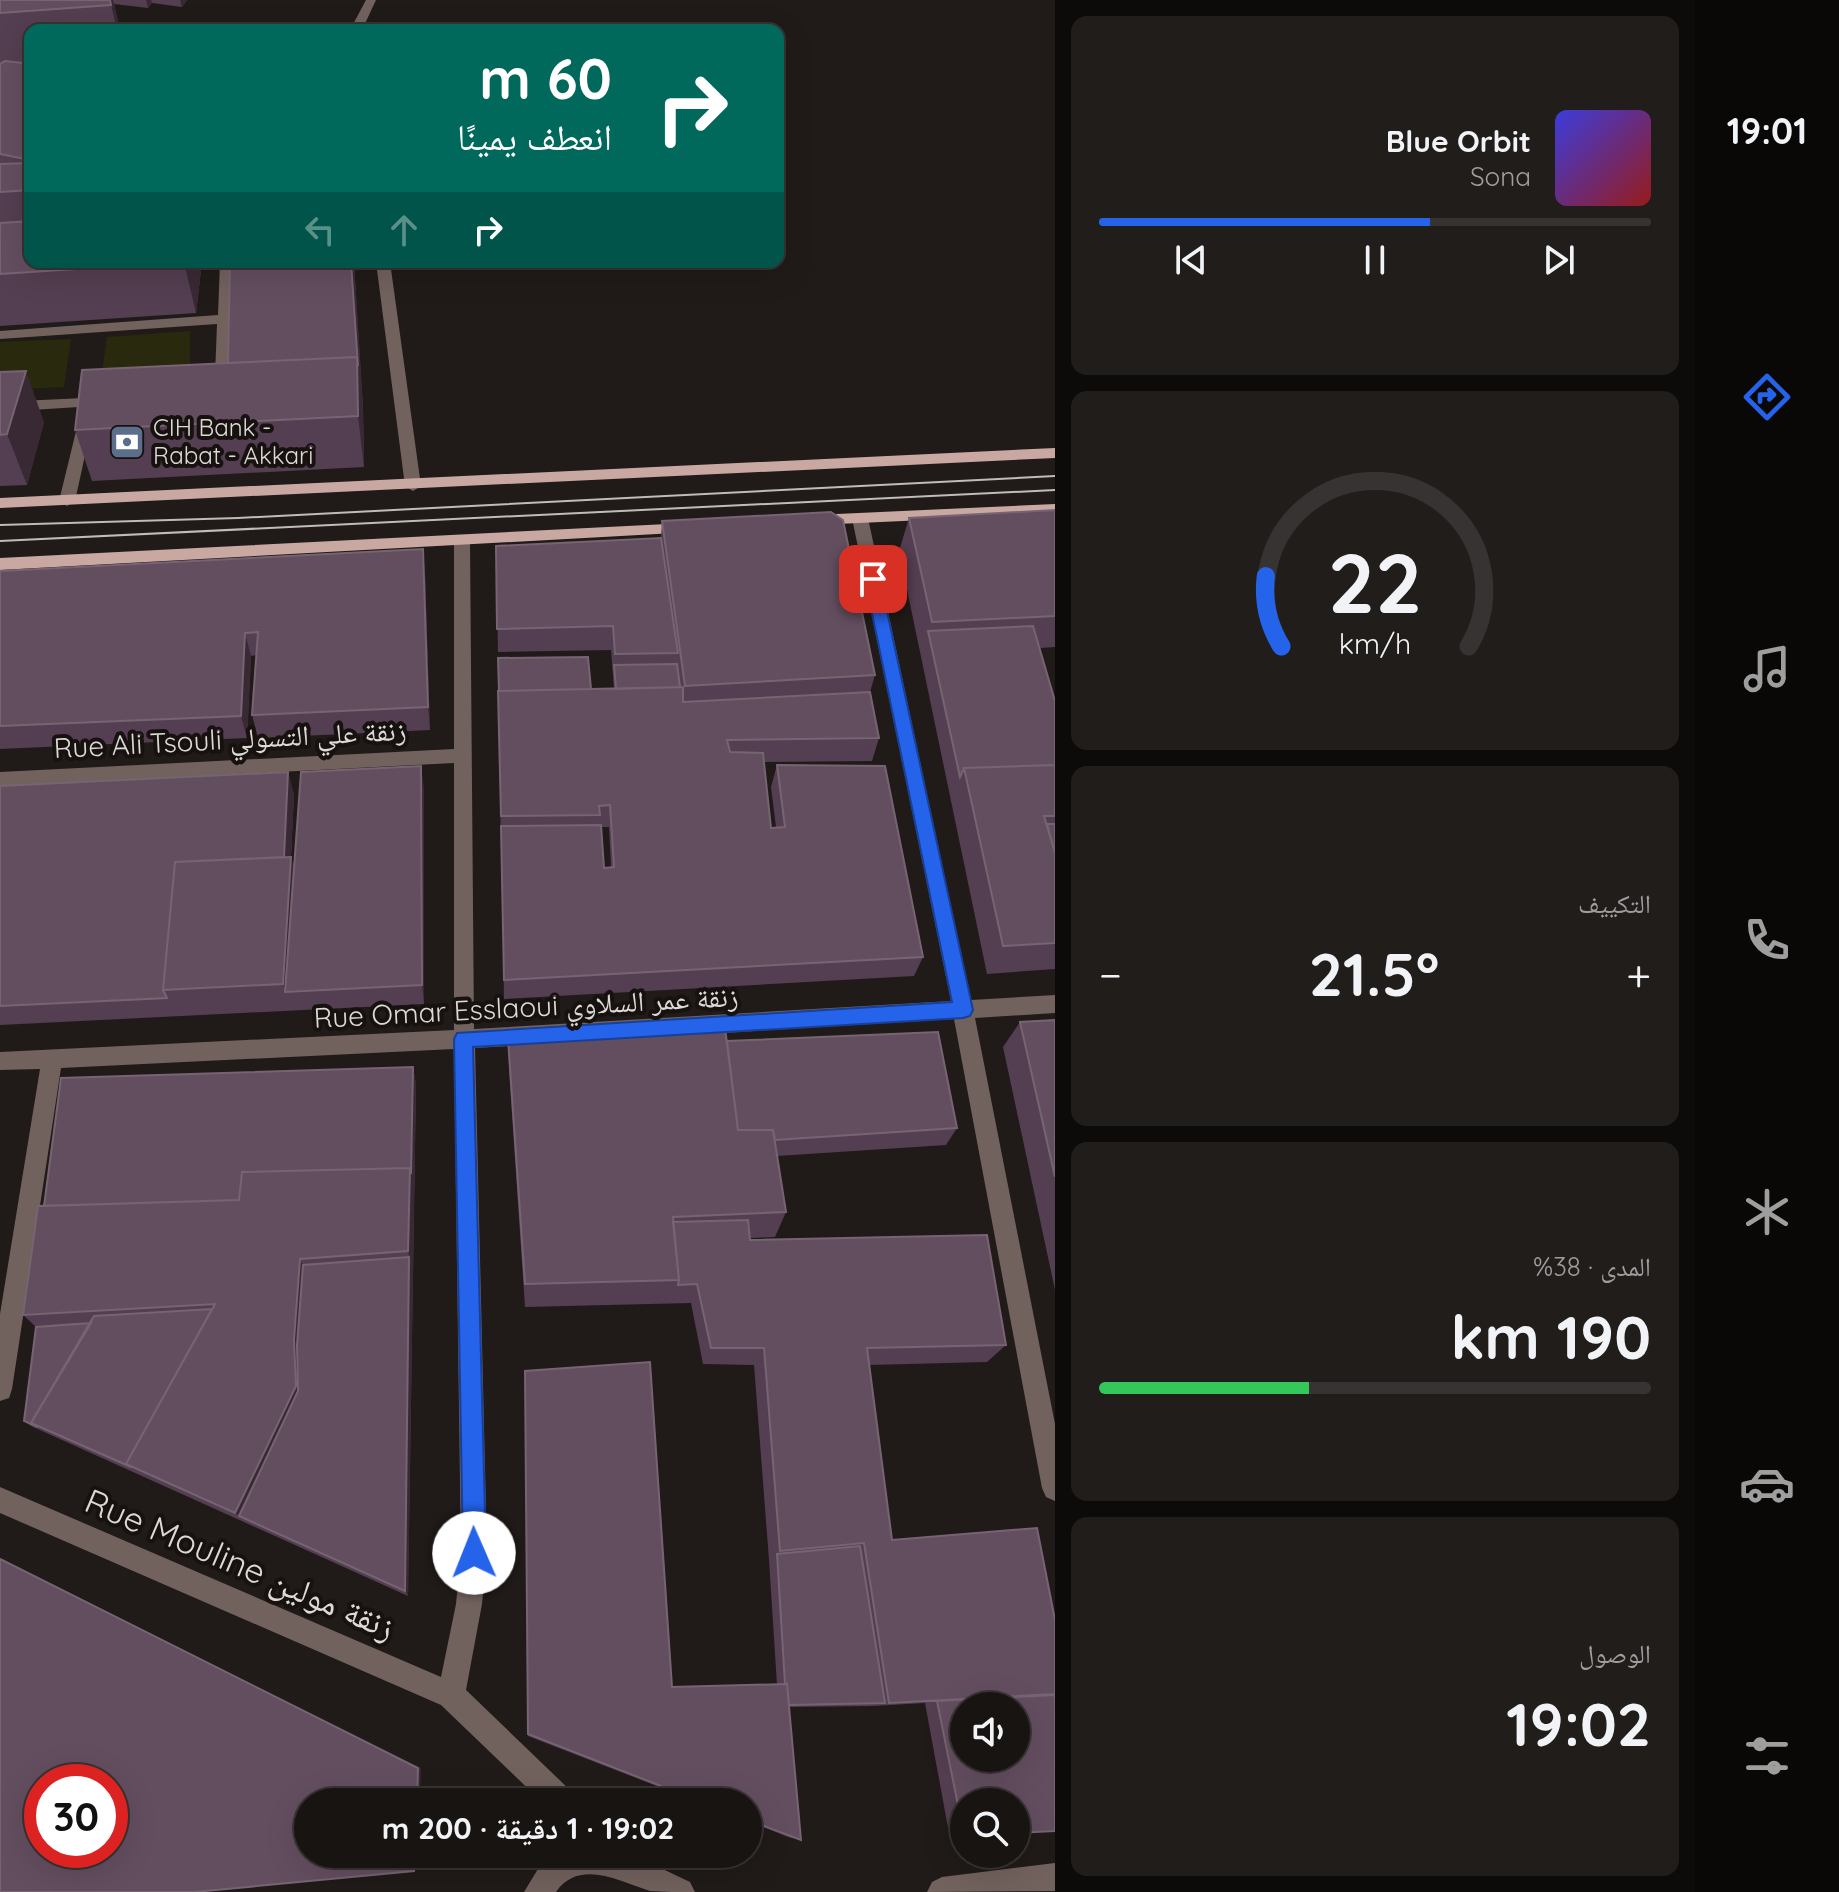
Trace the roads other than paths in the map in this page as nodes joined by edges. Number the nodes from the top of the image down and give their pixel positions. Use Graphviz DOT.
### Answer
graph roads {
  1 [pos="371,0"];
  2 [pos="359,24"];
  3 [pos="227,268"];
  4 [pos="384,268"];
  5 [pos="224,319"];
  6 [pos="0,335"];
  7 [pos="204,393"];
  8 [pos="119,401"];
  9 [pos="90,403"];
  10 [pos="0,407"];
  11 [pos="1055,453"];
  12 [pos="413,486"];
  13 [pos="67,501"];
  14 [pos="0,503"];
  15 [pos="1055,509"];
  16 [pos="860,518"];
  17 [pos="797,521"];
  18 [pos="704,527"];
  19 [pos="462,542"];
  20 [pos="0,564"];
  21 [pos="462,756"];
  22 [pos="0,779"];
  23 [pos="1055,1004"];
  24 [pos="963,1010"];
  25 [pos="464,1039"];
  26 [pos="52,1058"];
  27 [pos="0,1061"];
  28 [pos="0,1389"];
  29 [pos="1055,1488"];
  30 [pos="0,1500"];
  31 [pos="451,1695"];
  32 [pos="547,1788"];
  33 [pos="560,1868"];
  34 [pos="636,1868"];
  35 [pos="1055,1877"];
  36 [pos="539,1892"];
  37 [pos="680,1892"];
  38 [pos="942,1892"];
  1 -- 2 [label="street"];
  3 -- 5 [label="street"];
  4 -- 12 [label="street"];
  5 -- 6 [label="street"];
  5 -- 7 [label="street"];
  8 -- 9 [label="street"];
  9 -- 10 [label="street"];
  9 -- 13 [label="street"];
  11 -- 12 [label="main road"];
  12 -- 13 [label="main road"];
  13 -- 14 [label="main road"];
  15 -- 16 [label="main road"];
  16 -- 17 [label="main road"];
  16 -- 24 [label="street"];
  18 -- 19 [label="main road"];
  19 -- 20 [label="main road"];
  19 -- 21 [label="street"];
  21 -- 22 [label="street, Rue Ali Tsouli زنقة علي التسولي"];
  21 -- 25 [label="street"];
  23 -- 24 [label="street, Rue Omar Esslaoui زنقة عمر السلاوي"];
  24 -- 25 [label="street, Rue Omar Esslaoui زنقة عمر السلاوي"];
  24 -- 29 [label="street"];
  25 -- 26 [label="street, Rue Omar Esslaoui زنقة عمر السلاوي"];
  25 -- 31 [label="street"];
  26 -- 27 [label="street, Rue Omar Esslaoui زنقة عمر السلاوي"];
  26 -- 28 [label="street"];
  30 -- 31 [label="street, Rue Mouline زنقة مولين"];
  31 -- 32 [label="street"];
  33 -- 36 [label="street"];
  34 -- 37 [label="street"];
  35 -- 38 [label="street"];
}
